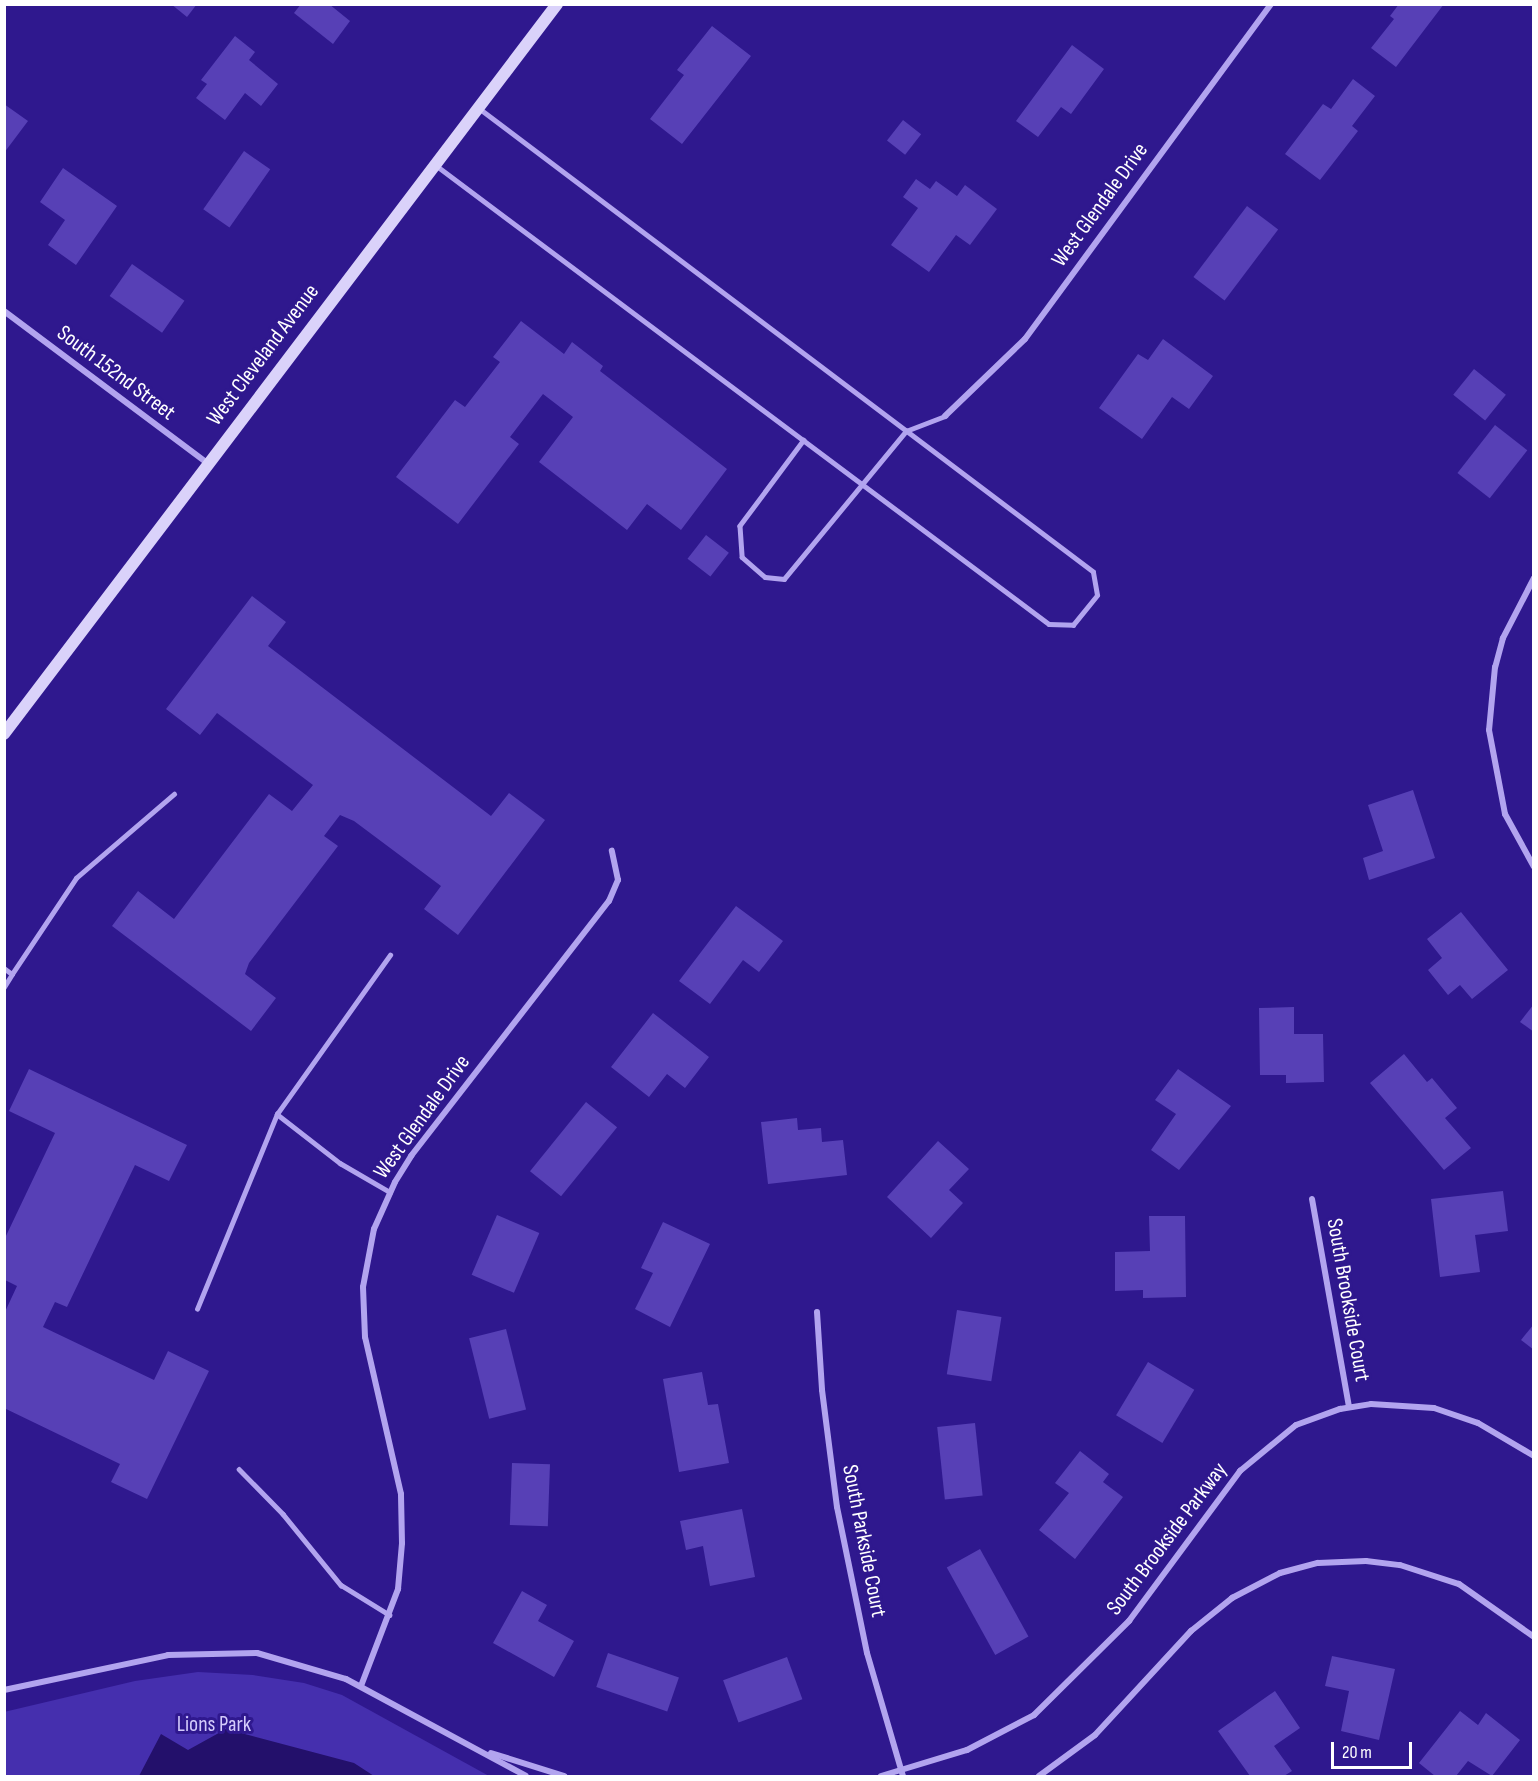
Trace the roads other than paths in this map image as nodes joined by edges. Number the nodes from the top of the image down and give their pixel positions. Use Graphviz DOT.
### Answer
graph roads {
  1 [pos="557,4"];
  2 [pos="1271,4"];
  3 [pos="478,108"];
  4 [pos="435,164"];
  5 [pos="4,311"];
  6 [pos="945,416"];
  7 [pos="906,431"];
  8 [pos="804,440"];
  9 [pos="207,463"];
  10 [pos="861,483"];
  11 [pos="1533,578"];
  12 [pos="4,734"];
  13 [pos="174,794"];
  14 [pos="612,851"];
  15 [pos="1533,867"];
  16 [pos="390,955"];
  17 [pos="4,968"];
  18 [pos="12,974"];
  19 [pos="4,987"];
  20 [pos="277,1114"];
  21 [pos="390,1192"];
  22 [pos="1312,1199"];
  23 [pos="197,1310"];
  24 [pos="817,1312"];
  25 [pos="1349,1407"];
  26 [pos="1533,1456"];
  27 [pos="239,1469"];
  28 [pos="390,1615"];
  29 [pos="1533,1637"];
  30 [pos="361,1686"];
  31 [pos="4,1690"];
  32 [pos="476,1748"];
  33 [pos="902,1774"];
  34 [pos="526,1776"];
  35 [pos="564,1776"];
  36 [pos="881,1776"];
  37 [pos="1039,1776"];
  1 -- 3 [label="main road, West Cleveland Avenue"];
  2 -- 6 [label="street, West Glendale Drive"];
  3 -- 4 [label="main road, West Cleveland Avenue"];
  3 -- 7 [label="lane"];
  4 -- 8 [label="lane"];
  4 -- 9 [label="main road, West Cleveland Avenue"];
  5 -- 9 [label="street, South 152nd Street"];
  6 -- 7 [label="lane"];
  7 -- 10 [label="lane"];
  7 -- 10 [label="lane"];
  8 -- 10 [label="lane"];
  8 -- 10 [label="lane"];
  9 -- 12 [label="main road, West Cleveland Avenue"];
  11 -- 15 [label="street"];
  13 -- 18 [label="lane"];
  14 -- 21 [label="street, West Glendale Drive"];
  16 -- 20 [label="lane"];
  17 -- 18 [label="lane"];
  18 -- 19 [label="lane"];
  20 -- 21 [label="lane"];
  20 -- 23 [label="lane"];
  21 -- 28 [label="street, West Glendale Drive"];
  22 -- 25 [label="street, South Brookside Court"];
  24 -- 33 [label="street, South Parkside Court"];
  25 -- 26 [label="street, South Brookside Parkway"];
  25 -- 33 [label="street, South Brookside Parkway"];
  27 -- 28 [label="lane"];
  28 -- 30 [label="street, West Glendale Drive"];
  29 -- 37 [label="street"];
  30 -- 31 [label="street"];
  30 -- 32 [label="street"];
  32 -- 34 [label="street"];
  32 -- 35 [label="street"];
  33 -- 36 [label="street, South Brookside Parkway"];
}
